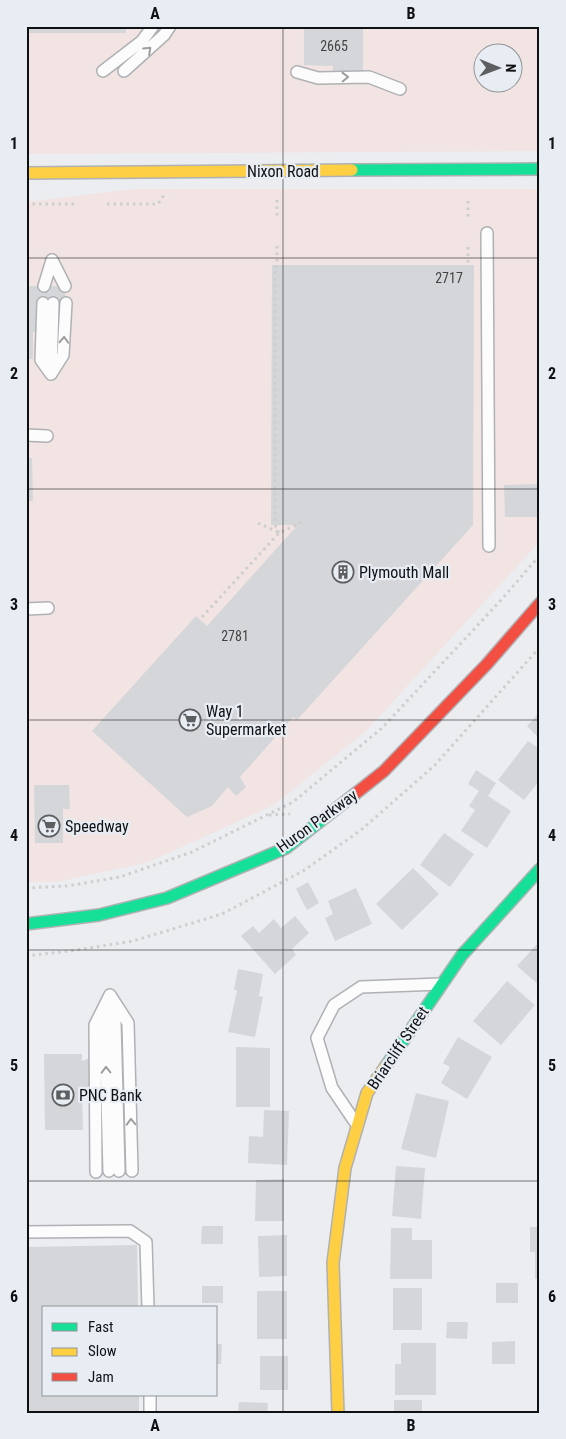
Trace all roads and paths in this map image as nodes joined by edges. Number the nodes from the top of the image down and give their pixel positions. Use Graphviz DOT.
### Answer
graph roads {
  1 [pos="153,26"];
  2 [pos="170,26"];
  3 [pos="103,71"];
  4 [pos="124,71"];
  5 [pos="297,72"];
  6 [pos="400,89"];
  7 [pos="540,169"];
  8 [pos="26,172"];
  9 [pos="277,200"];
  10 [pos="468,201"];
  11 [pos="26,204"];
  12 [pos="74,204"];
  13 [pos="107,204"];
  14 [pos="158,204"];
  15 [pos="277,218"];
  16 [pos="468,218"];
  17 [pos="488,233"];
  18 [pos="277,246"];
  19 [pos="468,247"];
  20 [pos="52,260"];
  21 [pos="468,263"];
  22 [pos="55,286"];
  23 [pos="48,303"];
  24 [pos="66,303"];
  25 [pos="26,435"];
  26 [pos="47,436"];
  27 [pos="302,522"];
  28 [pos="258,523"];
  29 [pos="279,533"];
  30 [pos="489,546"];
  31 [pos="540,555"];
  32 [pos="540,603"];
  33 [pos="48,608"];
  34 [pos="26,609"];
  35 [pos="202,617"];
  36 [pos="540,869"];
  37 [pos="26,888"];
  38 [pos="26,924"];
  39 [pos="442,984"];
  40 [pos="110,995"];
  41 [pos="358,1125"];
  42 [pos="114,1171"];
  43 [pos="132,1171"];
  44 [pos="96,1172"];
  45 [pos="26,1232"];
  46 [pos="148,1306"];
  47 [pos="150,1396"];
  48 [pos="150,1413"];
  49 [pos="338,1413"];
  1 -- 3 [label="lane"];
  4 -- 2 [label="lane, one-way"];
  5 -- 6 [label="lane, one-way"];
  7 -- 8 [label="main road, Nixon Road"];
  9 -- 15 [label="path"];
  10 -- 16 [label="path"];
  11 -- 12 [label="path"];
  13 -- 14 [label="path"];
  17 -- 30 [label="lane"];
  18 -- 29 [label="path"];
  19 -- 21 [label="path"];
  20 -- 22 [label="lane"];
  23 -- 24 [label="lane, one-way"];
  25 -- 26 [label="lane"];
  27 -- 29 [label="path"];
  28 -- 29 [label="path"];
  29 -- 35 [label="path"];
  31 -- 37 [label="path"];
  32 -- 38 [label="main road, Huron Parkway"];
  33 -- 34 [label="lane"];
  36 -- 39 [label="main road, Briarcliff Street"];
  39 -- 41 [label="main road, Briarcliff Street"];
  39 -- 41 [label="lane"];
  40 -- 42 [label="lane"];
  43 -- 40 [label="lane, one-way"];
  40 -- 44 [label="lane"];
  41 -- 49 [label="main road, Briarcliff Street"];
  45 -- 46 [label="lane"];
  47 -- 48 [label="lane"];
}
